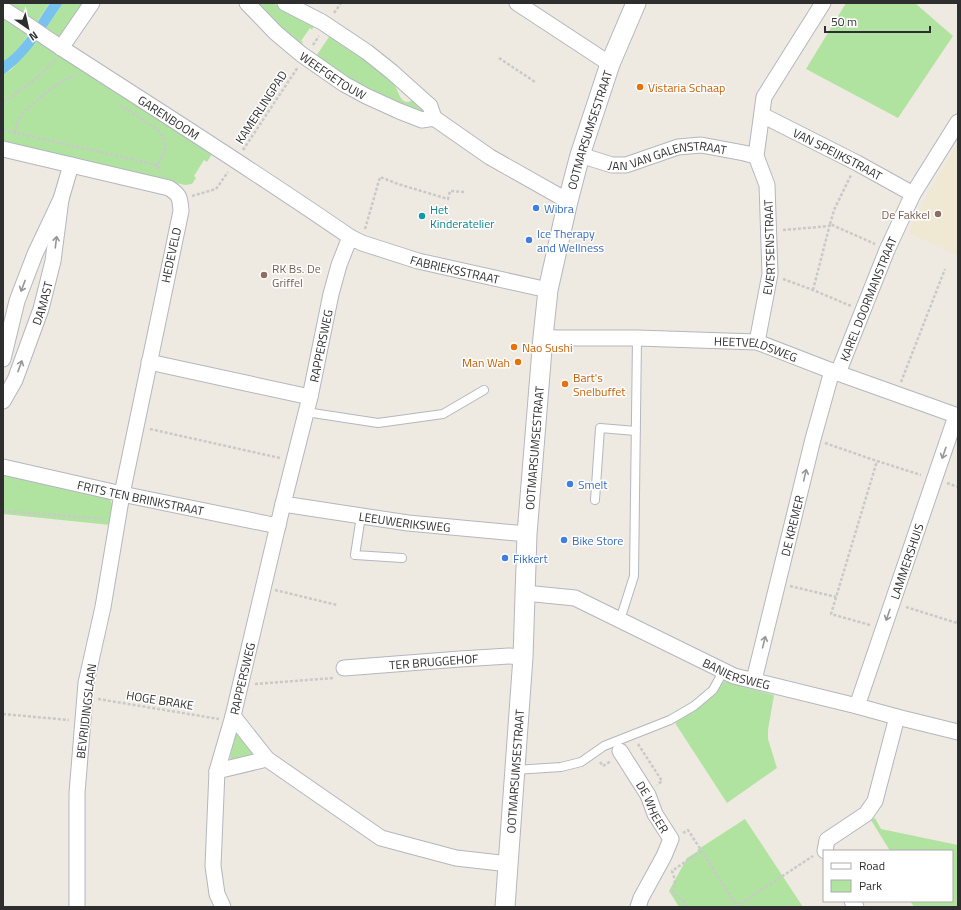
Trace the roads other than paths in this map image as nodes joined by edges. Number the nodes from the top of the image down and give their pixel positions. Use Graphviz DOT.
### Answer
graph roads {
  1 [pos="92,3"];
  2 [pos="247,3"];
  3 [pos="286,3"];
  4 [pos="517,3"];
  5 [pos="636,3"];
  6 [pos="823,3"];
  7 [pos="3,9"];
  8 [pos="57,53"];
  9 [pos="610,64"];
  10 [pos="762,115"];
  11 [pos="434,118"];
  12 [pos="958,122"];
  13 [pos="3,150"];
  14 [pos="580,156"];
  15 [pos="756,156"];
  16 [pos="71,165"];
  17 [pos="913,194"];
  18 [pos="61,199"];
  19 [pos="568,201"];
  20 [pos="322,217"];
  21 [pos="356,240"];
  22 [pos="548,290"];
  23 [pos="543,337"];
  24 [pos="637,338"];
  25 [pos="757,342"];
  26 [pos="3,359"];
  27 [pos="149,362"];
  28 [pos="835,372"];
  29 [pos="484,390"];
  30 [pos="310,397"];
  31 [pos="3,401"];
  32 [pos="306,412"];
  33 [pos="957,416"];
  34 [pos="636,431"];
  35 [pos="3,467"];
  36 [pos="122,494"];
  37 [pos="595,500"];
  38 [pos="283,504"];
  39 [pos="361,516"];
  40 [pos="278,526"];
  41 [pos="527,534"];
  42 [pos="402,558"];
  43 [pos="525,593"];
  44 [pos="620,620"];
  45 [pos="523,657"];
  46 [pos="344,668"];
  47 [pos="724,670"];
  48 [pos="754,680"];
  49 [pos="857,706"];
  50 [pos="897,717"];
  51 [pos="233,719"];
  52 [pos="958,732"];
  53 [pos="620,751"];
  54 [pos="267,759"];
  55 [pos="515,770"];
  56 [pos="217,771"];
  57 [pos="826,850"];
  58 [pos="509,864"];
  59 [pos="77,907"];
  60 [pos="223,907"];
  61 [pos="505,907"];
  62 [pos="638,907"];
  1 -- 8 [label="street"];
  2 -- 11 [label="street, WEEFGETOUW"];
  3 -- 11 [label="street"];
  4 -- 9 [label="street"];
  5 -- 9 [label="street, OOTMARSUMSESTRAAT"];
  6 -- 10 [label="street, EVERTSENSTRAAT"];
  7 -- 8 [label="street, GARENBOOM"];
  8 -- 20 [label="street, GARENBOOM"];
  9 -- 14 [label="street, OOTMARSUMSESTRAAT"];
  10 -- 15 [label="street, EVERTSENSTRAAT"];
  10 -- 17 [label="street, VAN SPEIJKSTRAAT"];
  11 -- 19 [label="street"];
  12 -- 17 [label="street, KAREL DOORMANSTRAAT"];
  13 -- 16 [label="street"];
  14 -- 15 [label="street, JAN VAN GALENSTRAAT"];
  14 -- 19 [label="street, OOTMARSUMSESTRAAT"];
  15 -- 25 [label="street, EVERTSENSTRAAT"];
  16 -- 18 [label="street, DAMAST"];
  16 -- 27 [label="street, HEDEVELD"];
  17 -- 28 [label="street, KAREL DOORMANSTRAAT"];
  18 -- 26 [label="street, DAMAST, one-way"];
  31 -- 18 [label="street, DAMAST, one-way"];
  19 -- 22 [label="street, OOTMARSUMSESTRAAT"];
  20 -- 21 [label="street, FABRIEKSSTRAAT"];
  21 -- 22 [label="street, FABRIEKSSTRAAT"];
  21 -- 30 [label="street, RAPPERSWEG"];
  22 -- 23 [label="street, OOTMARSUMSESTRAAT"];
  23 -- 24 [label="street, HEETVELDSWEG"];
  23 -- 41 [label="street, OOTMARSUMSESTRAAT"];
  24 -- 25 [label="street, HEETVELDSWEG"];
  24 -- 34 [label="lane"];
  25 -- 28 [label="street, HEETVELDSWEG"];
  27 -- 30 [label="street, RAPPERSWEG"];
  27 -- 36 [label="street, HEDEVELD"];
  28 -- 33 [label="street, HEETVELDSWEG"];
  48 -- 28 [label="street, DE KREMER, one-way"];
  29 -- 32 [label="lane"];
  30 -- 32 [label="street, RAPPERSWEG"];
  32 -- 38 [label="street, RAPPERSWEG"];
  33 -- 49 [label="street, LAMMERSHUIS, one-way"];
  34 -- 37 [label="lane"];
  34 -- 44 [label="lane"];
  35 -- 36 [label="street, FRITS TEN BRINKSTRAAT"];
  36 -- 40 [label="street, FRITS TEN BRINKSTRAAT"];
  36 -- 59 [label="street, BEVRIJDINGSLAAN"];
  38 -- 39 [label="street, LEEUWERIKSWEG"];
  38 -- 40 [label="street, RAPPERSWEG"];
  39 -- 41 [label="street, LEEUWERIKSWEG"];
  39 -- 42 [label="lane"];
  40 -- 51 [label="street, RAPPERSWEG"];
  41 -- 43 [label="street, OOTMARSUMSESTRAAT"];
  43 -- 44 [label="street, BANIERSWEG"];
  43 -- 45 [label="street, OOTMARSUMSESTRAAT"];
  44 -- 47 [label="street, BANIERSWEG"];
  45 -- 46 [label="street, TER BRUGGEHOF"];
  45 -- 55 [label="street, OOTMARSUMSESTRAAT"];
  47 -- 48 [label="street, BANIERSWEG"];
  47 -- 55 [label="lane"];
  48 -- 49 [label="street, BANIERSWEG"];
  49 -- 50 [label="street, BANIERSWEG"];
  50 -- 52 [label="street, BANIERSWEG"];
  50 -- 57 [label="street"];
  51 -- 54 [label="street, RAPPERSWEG"];
  51 -- 56 [label="street"];
  53 -- 62 [label="street, DE WHEER"];
  54 -- 56 [label="street"];
  54 -- 58 [label="street, RAPPERSWEG"];
  55 -- 58 [label="street, OOTMARSUMSESTRAAT"];
  56 -- 60 [label="street"];
  58 -- 61 [label="street, OOTMARSUMSESTRAAT"];
}
